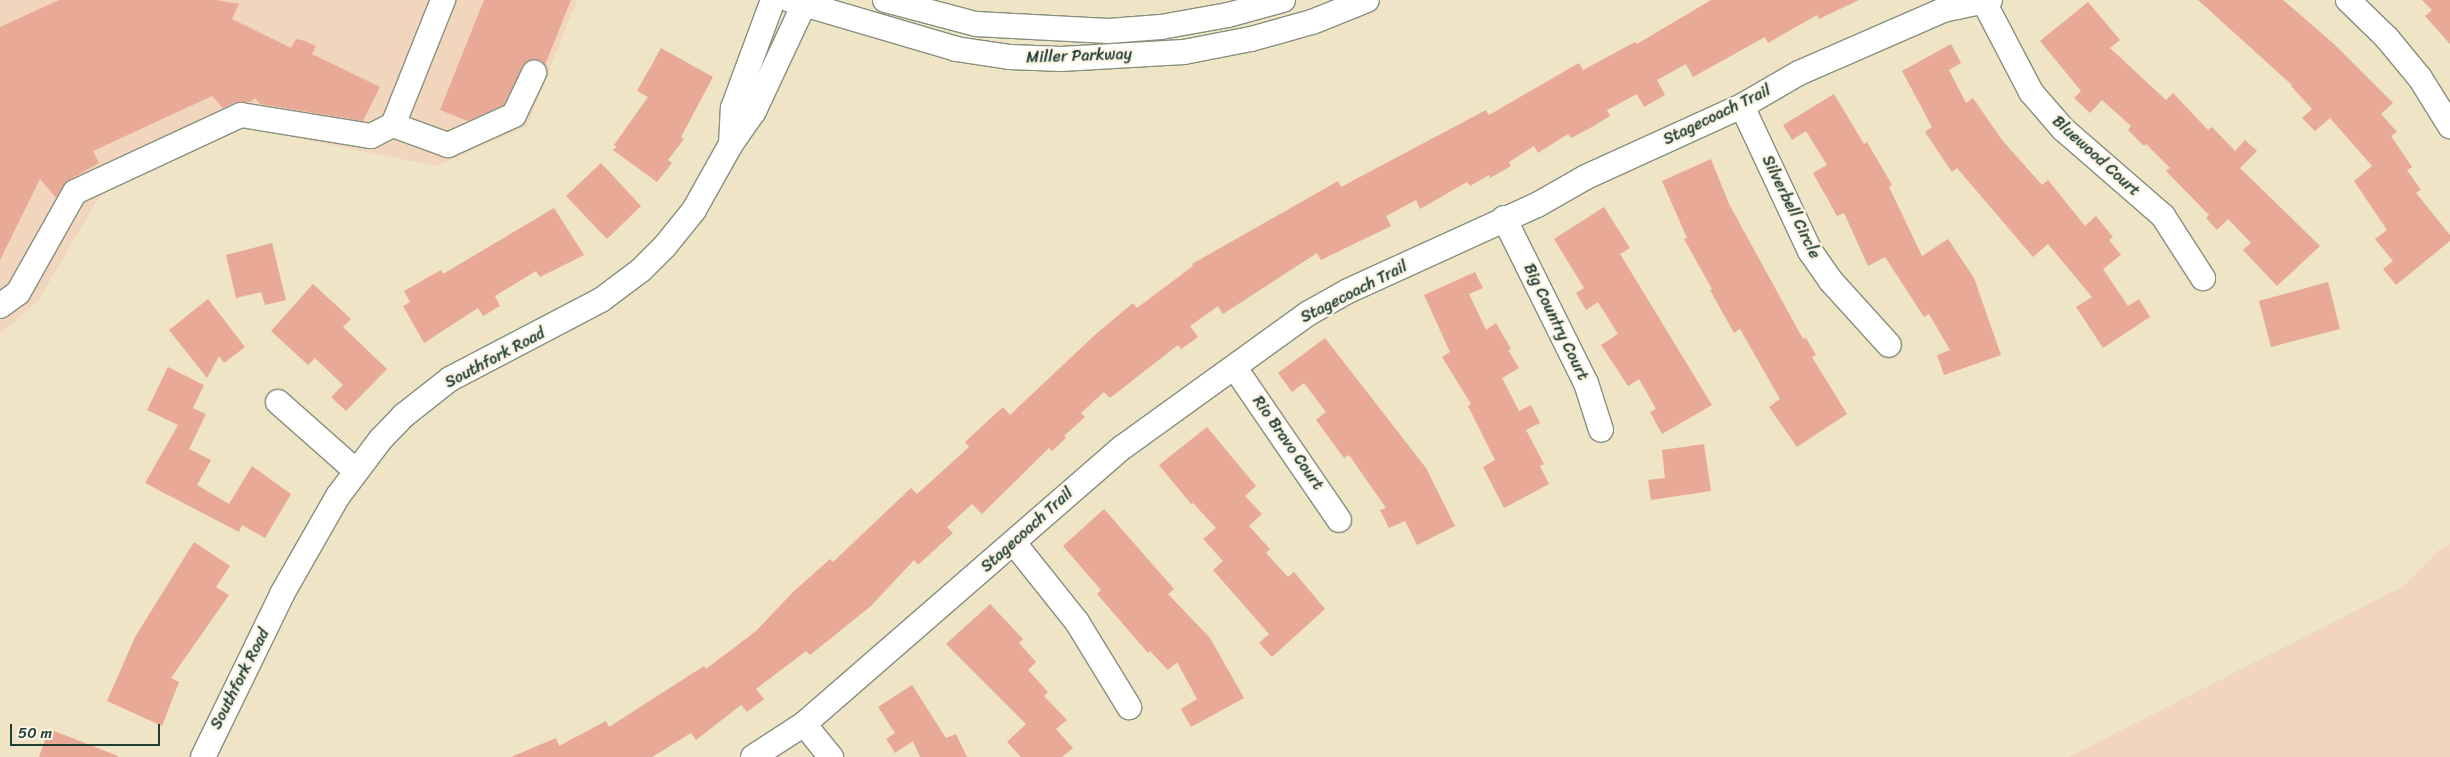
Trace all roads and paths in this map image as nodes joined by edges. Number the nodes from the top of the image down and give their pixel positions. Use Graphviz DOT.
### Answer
graph roads {
  1 [pos="443,0"];
  2 [pos="773,0"];
  3 [pos="886,0"];
  4 [pos="1284,0"];
  5 [pos="1367,0"];
  6 [pos="2348,0"];
  7 [pos="800,1"];
  8 [pos="1987,1"];
  9 [pos="749,63"];
  10 [pos="772,72"];
  11 [pos="534,73"];
  12 [pos="1742,106"];
  13 [pos="393,125"];
  14 [pos="2450,126"];
  15 [pos="731,144"];
  16 [pos="1504,218"];
  17 [pos="2203,278"];
  18 [pos="0,306"];
  19 [pos="1890,345"];
  20 [pos="1235,368"];
  21 [pos="278,402"];
  22 [pos="1601,430"];
  23 [pos="356,470"];
  24 [pos="1340,520"];
  25 [pos="1014,543"];
  26 [pos="1129,707"];
  27 [pos="804,724"];
  28 [pos="203,757"];
  29 [pos="753,757"];
  30 [pos="831,757"];
  1 -- 13 [label="street"];
  2 -- 9 [label="street, Southfork Road"];
  3 -- 4 [label="street, Miller Parkway"];
  5 -- 7 [label="street, Miller Parkway"];
  6 -- 14 [label="street"];
  7 -- 10 [label="street, Southfork Road"];
  8 -- 12 [label="street, Stagecoach Trail"];
  8 -- 17 [label="street, Bluewood Court"];
  9 -- 10 [label="street"];
  9 -- 15 [label="street, Southfork Road"];
  10 -- 15 [label="street, Southfork Road"];
  11 -- 13 [label="street"];
  12 -- 16 [label="street, Stagecoach Trail"];
  12 -- 19 [label="street, Silverbell Circle"];
  13 -- 18 [label="street"];
  15 -- 23 [label="street, Southfork Road"];
  16 -- 20 [label="street, Stagecoach Trail"];
  16 -- 22 [label="street, Big Country Court"];
  20 -- 24 [label="street, Rio Bravo Court"];
  20 -- 25 [label="street, Stagecoach Trail"];
  21 -- 23 [label="street"];
  23 -- 28 [label="street, Southfork Road"];
  25 -- 26 [label="street"];
  25 -- 27 [label="street, Stagecoach Trail"];
  27 -- 29 [label="street, Stagecoach Trail"];
  27 -- 30 [label="street"];
}
